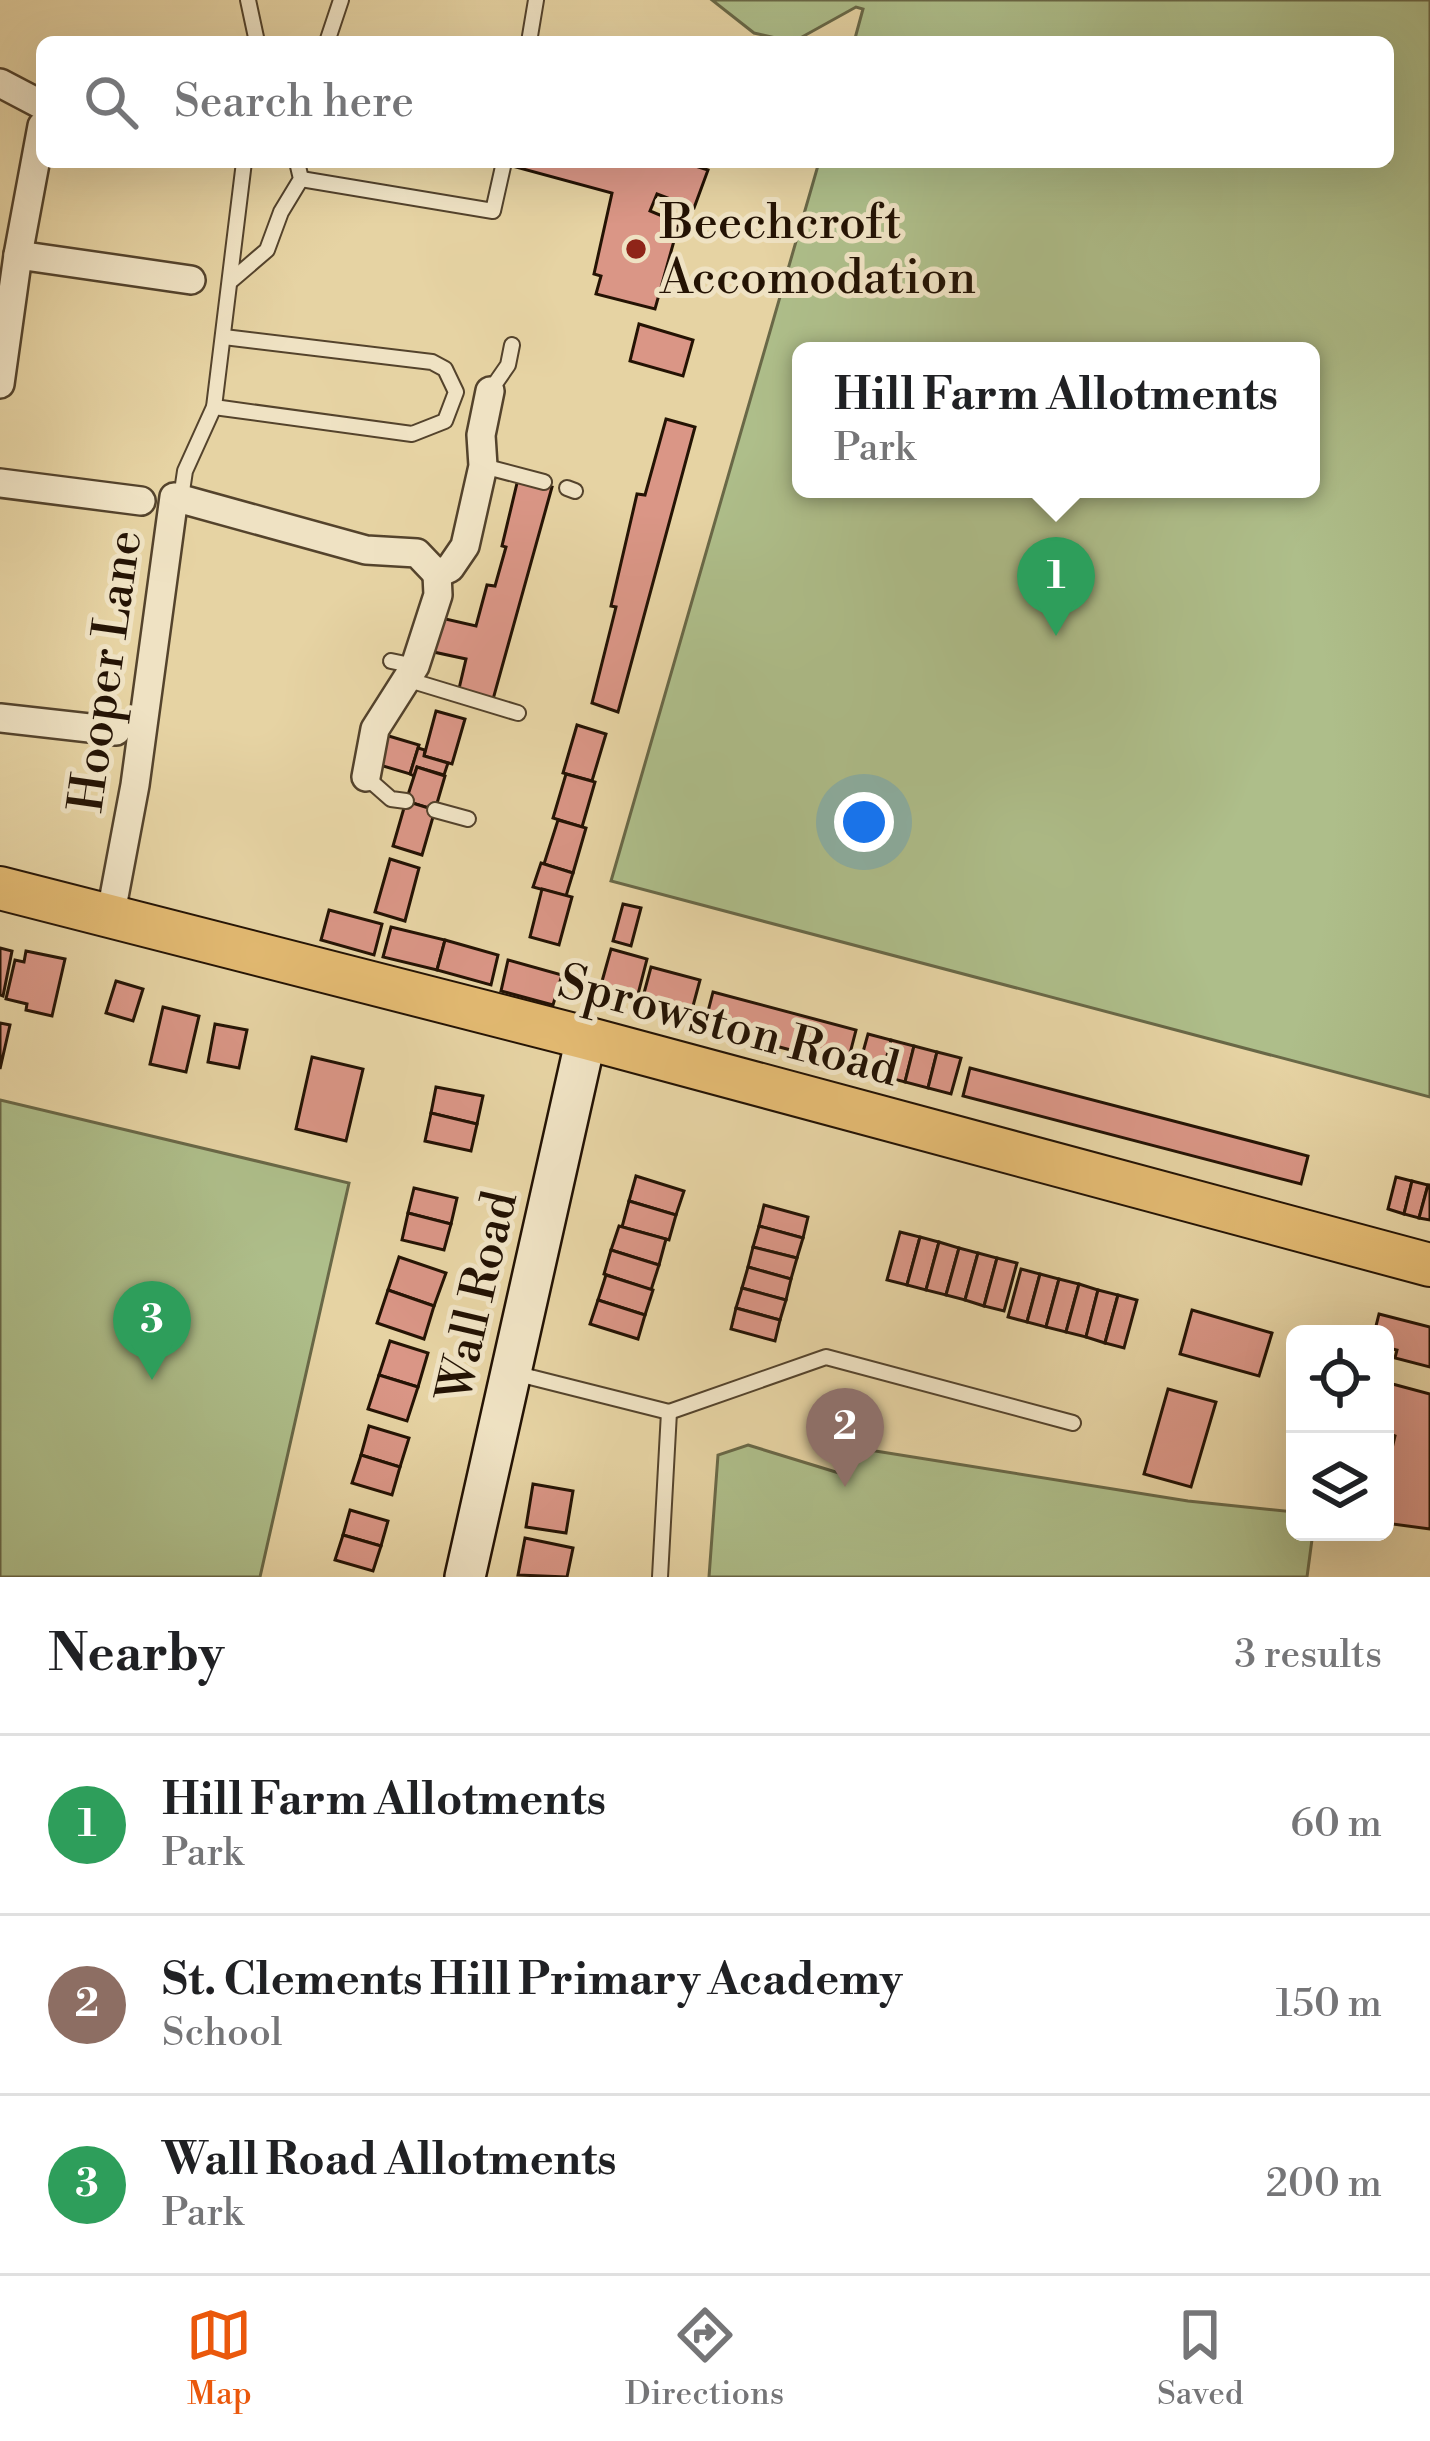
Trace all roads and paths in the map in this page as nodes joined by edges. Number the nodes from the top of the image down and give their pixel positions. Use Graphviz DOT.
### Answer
graph roads {
  1 [pos="248,0"];
  2 [pos="341,0"];
  3 [pos="536,0"];
  4 [pos="256,36"];
  5 [pos="329,36"];
  6 [pos="530,36"];
  7 [pos="0,83"];
  8 [pos="36,102"];
  9 [pos="36,158"];
  10 [pos="243,168"];
  11 [pos="298,168"];
  12 [pos="503,168"];
  13 [pos="301,179"];
  14 [pos="18,255"];
  15 [pos="191,280"];
  16 [pos="232,280"];
  17 [pos="224,337"];
  18 [pos="512,345"];
  19 [pos="0,384"];
  20 [pos="490,391"];
  21 [pos="214,407"];
  22 [pos="483,466"];
  23 [pos="544,482"];
  24 [pos="0,483"];
  25 [pos="181,498"];
  26 [pos="141,501"];
  27 [pos="437,574"];
  28 [pos="405,669"];
  29 [pos="518,713"];
  30 [pos="0,718"];
  31 [pos="116,731"];
  32 [pos="365,777"];
  33 [pos="406,801"];
  34 [pos="435,810"];
  35 [pos="468,819"];
  36 [pos="0,888"];
  37 [pos="110,919"];
  38 [pos="586,1038"];
  39 [pos="1430,1264"];
  40 [pos="508,1372"];
  41 [pos="669,1412"];
  42 [pos="1073,1423"];
  43 [pos="465,1577"];
  44 [pos="660,1577"];
  1 -- 4 [label="lane"];
  2 -- 5 [label="lane"];
  3 -- 6 [label="lane"];
  7 -- 8 [label="street"];
  9 -- 14 [label="street"];
  10 -- 16 [label="lane"];
  11 -- 13 [label="lane"];
  12 -- 13 [label="lane"];
  13 -- 16 [label="lane"];
  14 -- 15 [label="street"];
  14 -- 19 [label="street"];
  16 -- 17 [label="lane"];
  17 -- 21 [label="lane"];
  17 -- 21 [label="lane"];
  18 -- 20 [label="lane"];
  20 -- 22 [label="street"];
  21 -- 25 [label="lane"];
  22 -- 23 [label="lane"];
  22 -- 27 [label="street"];
  24 -- 26 [label="street"];
  25 -- 27 [label="street, Hooper Lane"];
  25 -- 37 [label="street, Hooper Lane"];
  27 -- 28 [label="street"];
  28 -- 29 [label="lane"];
  28 -- 32 [label="street"];
  30 -- 31 [label="street"];
  32 -- 33 [label="lane"];
  34 -- 35 [label="lane"];
  36 -- 37 [label="main road, Sprowston Road"];
  37 -- 38 [label="main road, Sprowston Road"];
  38 -- 39 [label="main road, Sprowston Road"];
  38 -- 40 [label="street, Wall Road"];
  40 -- 41 [label="lane"];
  40 -- 43 [label="street, Wall Road"];
  41 -- 42 [label="lane"];
  41 -- 44 [label="lane"];
}
